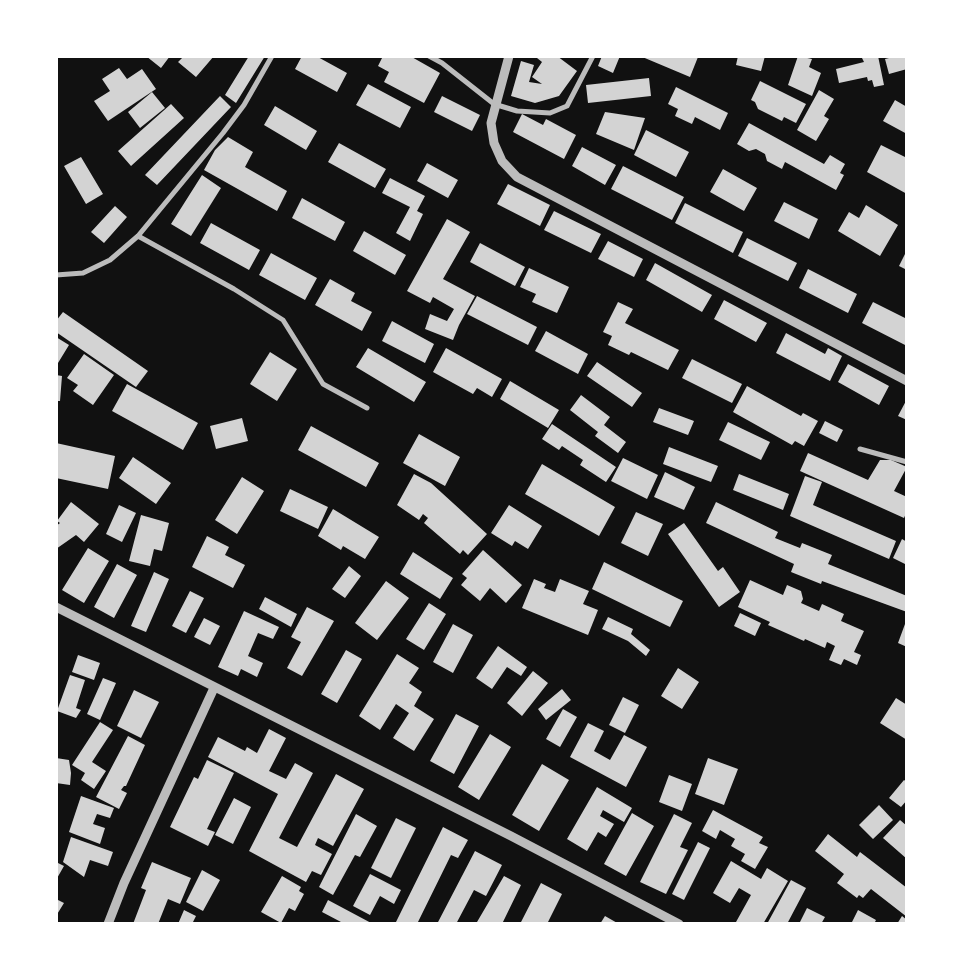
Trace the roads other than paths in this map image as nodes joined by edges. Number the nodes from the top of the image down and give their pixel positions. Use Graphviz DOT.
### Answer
graph roads {
  1 [pos="272,56"];
  2 [pos="429,56"];
  3 [pos="509,56"];
  4 [pos="592,56"];
  5 [pos="494,104"];
  6 [pos="138,236"];
  7 [pos="56,276"];
  8 [pos="907,381"];
  9 [pos="367,408"];
  10 [pos="860,449"];
  11 [pos="907,462"];
  12 [pos="56,607"];
  13 [pos="214,688"];
  14 [pos="108,924"];
  15 [pos="678,924"];
  1 -- 6 [label="street"];
  2 -- 5 [label="street"];
  3 -- 5 [label="street"];
  4 -- 5 [label="street"];
  5 -- 8 [label="street"];
  6 -- 7 [label="street"];
  6 -- 9 [label="street"];
  10 -- 11 [label="street"];
  12 -- 13 [label="street"];
  13 -- 14 [label="street"];
  13 -- 15 [label="street"];
}
